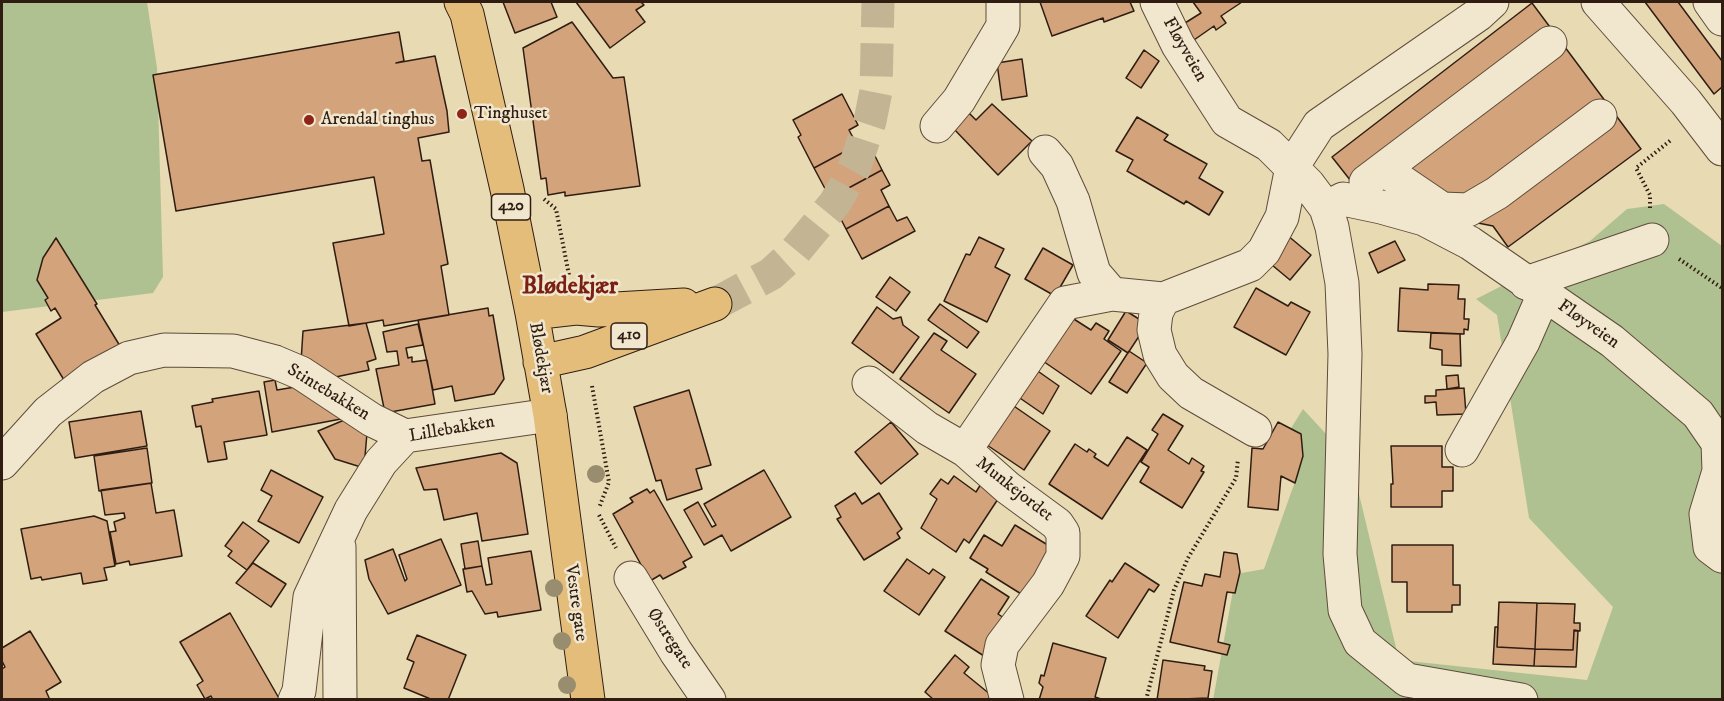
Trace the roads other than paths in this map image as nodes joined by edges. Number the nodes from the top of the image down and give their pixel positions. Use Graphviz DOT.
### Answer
graph roads {
  1 [pos="461,2"];
  2 [pos="1003,2"];
  3 [pos="1156,2"];
  4 [pos="1492,2"];
  5 [pos="1598,2"];
  6 [pos="1710,2"];
  7 [pos="1722,19"];
  8 [pos="1550,43"];
  9 [pos="1600,116"];
  10 [pos="937,126"];
  11 [pos="1722,149"];
  12 [pos="1045,152"];
  13 [pos="1292,167"];
  14 [pos="1383,169"];
  15 [pos="1335,204"];
  16 [pos="1652,240"];
  17 [pos="1535,288"];
  18 [pos="1112,294"];
  19 [pos="1163,299"];
  20 [pos="532,314"];
  21 [pos="540,362"];
  22 [pos="869,383"];
  23 [pos="550,415"];
  24 [pos="1249,426"];
  25 [pos="405,436"];
  26 [pos="965,450"];
  27 [pos="1462,450"];
  28 [pos="2,463"];
  29 [pos="562,506"];
  30 [pos="339,539"];
  31 [pos="1722,556"];
  32 [pos="631,578"];
  33 [pos="1404,690"];
  34 [pos="295,699"];
  35 [pos="340,699"];
  36 [pos="588,699"];
  37 [pos="710,699"];
  38 [pos="1007,699"];
  39 [pos="1521,699"];
  1 -- 20 [label="main road, Blødekjær / 420"];
  2 -- 10 [label="street"];
  3 -- 13 [label="street, Fløyveien"];
  4 -- 13 [label="street"];
  5 -- 11 [label="street"];
  6 -- 7 [label="street"];
  8 -- 14 [label="street"];
  9 -- 14 [label="street"];
  12 -- 18 [label="street"];
  13 -- 15 [label="street, Fløyveien"];
  13 -- 19 [label="street, Munkejordet"];
  14 -- 15 [label="street"];
  15 -- 17 [label="street, Fløyveien"];
  15 -- 33 [label="street, Fløyveien"];
  16 -- 17 [label="street"];
  17 -- 27 [label="street"];
  17 -- 31 [label="street, Fløyveien"];
  18 -- 19 [label="street, Munkejordet"];
  18 -- 26 [label="street, Munkejordet"];
  19 -- 24 [label="street"];
  20 -- 21 [label="main road, Blødekjær / 420"];
  20 -- 21 [label="main road, 410"];
  21 -- 23 [label="main road, Blødekjær / 420"];
  22 -- 26 [label="street"];
  23 -- 25 [label="street, Lillebakken"];
  23 -- 29 [label="main road, Blødekjær / 420"];
  25 -- 28 [label="street, Stintebakken"];
  25 -- 30 [label="street, Lillebakken"];
  26 -- 38 [label="street, Munkejordet"];
  29 -- 36 [label="main road, Vestre gate / 420"];
  30 -- 34 [label="street, Lillebakken"];
  30 -- 35 [label="street, Lillebakken"];
  32 -- 37 [label="street, Østregate"];
  33 -- 39 [label="street, Fløyveien"];
}
